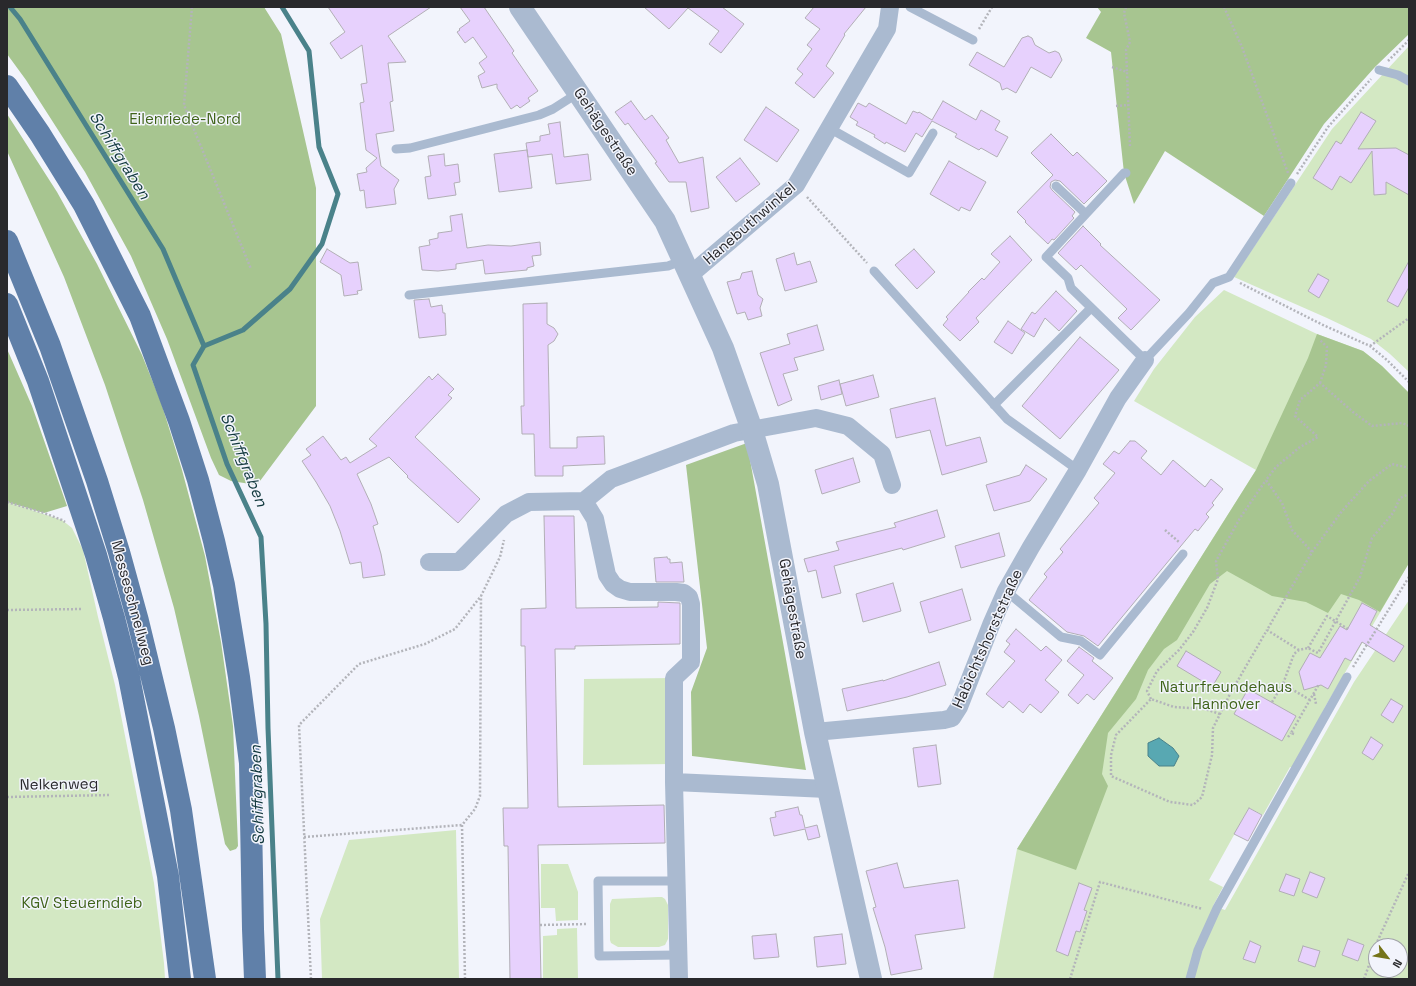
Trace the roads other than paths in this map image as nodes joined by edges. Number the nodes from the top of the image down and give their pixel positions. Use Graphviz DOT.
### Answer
graph roads {
  1 [pos="520,7"];
  2 [pos="890,7"];
  3 [pos="910,7"];
  4 [pos="973,40"];
  5 [pos="1379,70"];
  6 [pos="1409,81"];
  7 [pos="7,86"];
  8 [pos="578,93"];
  9 [pos="829,128"];
  10 [pos="933,133"];
  11 [pos="396,149"];
  12 [pos="1126,173"];
  13 [pos="1291,183"];
  14 [pos="1056,186"];
  15 [pos="1086,214"];
  16 [pos="7,241"];
  17 [pos="687,268"];
  18 [pos="874,271"];
  19 [pos="409,295"];
  20 [pos="7,304"];
  21 [pos="1091,308"];
  22 [pos="1145,360"];
  23 [pos="994,406"];
  24 [pos="752,430"];
  25 [pos="1078,470"];
  26 [pos="892,484"];
  27 [pos="584,501"];
  28 [pos="1183,554"];
  29 [pos="429,562"];
  30 [pos="1006,591"];
  31 [pos="1347,677"];
  32 [pos="815,732"];
  33 [pos="674,782"];
  34 [pos="827,789"];
  35 [pos="676,881"];
  36 [pos="678,955"];
  37 [pos="180,979"];
  38 [pos="205,979"];
  39 [pos="255,979"];
  40 [pos="679,979"];
  41 [pos="871,979"];
  42 [pos="1190,979"];
  1 -- 8 [label="street, Gehägestraße"];
  2 -- 9 [label="street, Hanebuthwinkel"];
  3 -- 4 [label="lane"];
  5 -- 6 [label="lane"];
  7 -- 39 [label="highway"];
  8 -- 11 [label="lane"];
  8 -- 17 [label="street, Gehägestraße"];
  9 -- 10 [label="lane"];
  9 -- 17 [label="street, Hanebuthwinkel"];
  12 -- 15 [label="lane"];
  13 -- 22 [label="lane, Habichtshorststraße"];
  14 -- 15 [label="lane"];
  15 -- 21 [label="lane"];
  16 -- 38 [label="highway, Messeschnellweg"];
  17 -- 19 [label="lane"];
  17 -- 24 [label="street, Gehägestraße"];
  18 -- 23 [label="lane"];
  20 -- 37 [label="highway"];
  21 -- 22 [label="lane"];
  21 -- 23 [label="lane"];
  22 -- 25 [label="street, Habichtshorststraße"];
  23 -- 25 [label="lane"];
  24 -- 26 [label="street"];
  24 -- 27 [label="street"];
  24 -- 32 [label="street, Gehägestraße"];
  25 -- 30 [label="street, Habichtshorststraße"];
  27 -- 29 [label="street"];
  27 -- 33 [label="street"];
  28 -- 30 [label="lane"];
  30 -- 32 [label="street, Habichtshorststraße"];
  31 -- 42 [label="lane"];
  32 -- 34 [label="street, Gehägestraße"];
  33 -- 34 [label="street"];
  33 -- 35 [label="street"];
  34 -- 41 [label="street, Gehägestraße"];
  35 -- 36 [label="street"];
  35 -- 36 [label="lane"];
  36 -- 40 [label="street"];
}
